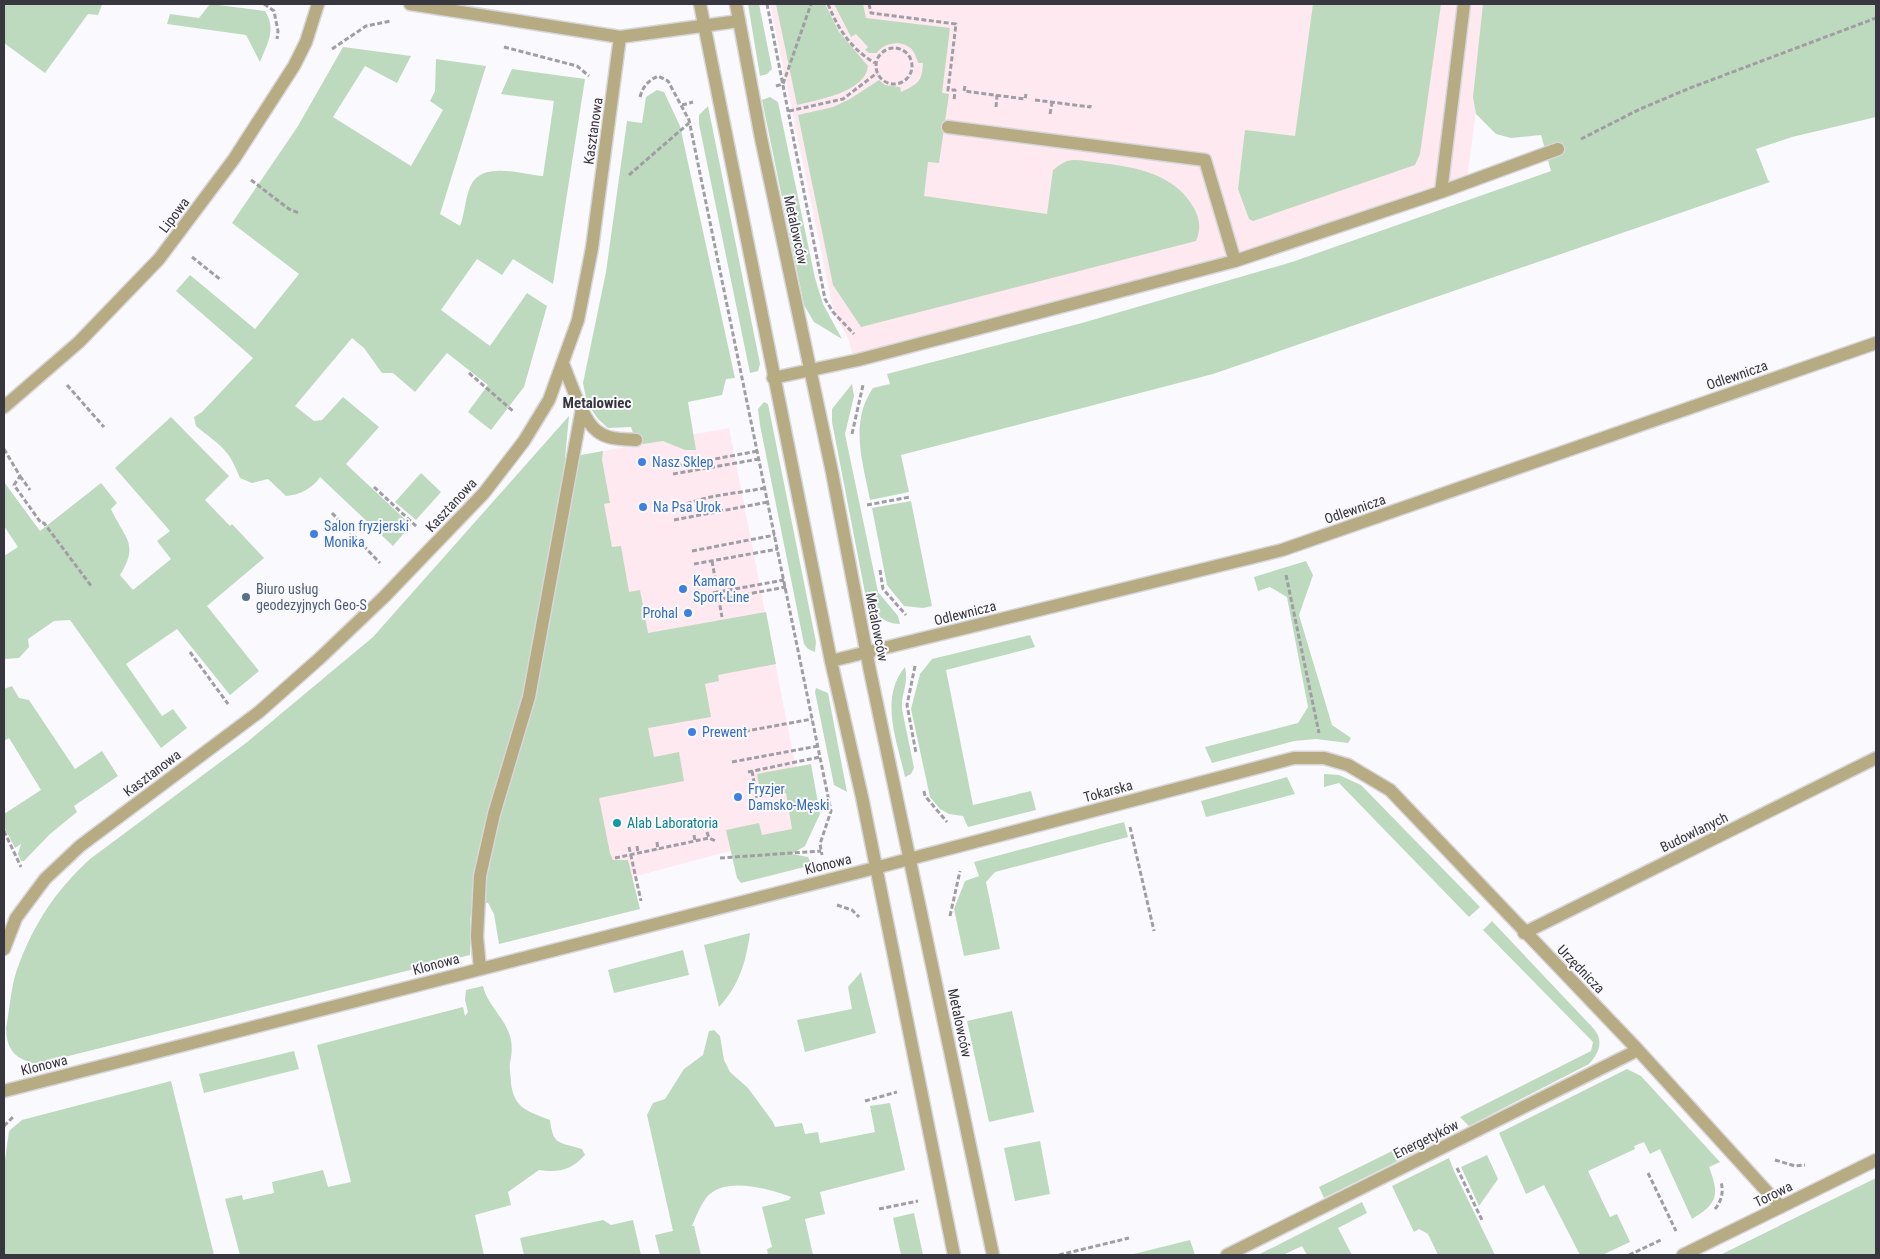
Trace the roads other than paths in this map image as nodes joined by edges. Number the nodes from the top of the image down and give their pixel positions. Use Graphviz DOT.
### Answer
graph roads {
  1 [pos="318,4"];
  2 [pos="410,4"];
  3 [pos="700,4"];
  4 [pos="736,4"];
  5 [pos="1464,4"];
  6 [pos="739,21"];
  7 [pos="705,27"];
  8 [pos="620,37"];
  9 [pos="948,126"];
  10 [pos="1558,149"];
  11 [pos="1441,192"];
  12 [pos="1235,261"];
  13 [pos="1876,343"];
  14 [pos="563,364"];
  15 [pos="811,371"];
  16 [pos="773,378"];
  17 [pos="4,407"];
  18 [pos="582,408"];
  19 [pos="636,440"];
  20 [pos="866,652"];
  21 [pos="831,661"];
  22 [pos="1876,758"];
  23 [pos="1348,765"];
  24 [pos="910,859"];
  25 [pos="875,868"];
  26 [pos="1524,933"];
  27 [pos="4,949"];
  28 [pos="480,968"];
  29 [pos="1638,1050"];
  30 [pos="4,1090"];
  31 [pos="1876,1160"];
  32 [pos="1781,1207"];
  33 [pos="954,1255"];
  34 [pos="993,1255"];
  35 [pos="1227,1255"];
  36 [pos="1683,1255"];
  1 -- 17 [label="street, Lipowa"];
  2 -- 8 [label="street"];
  3 -- 7 [label="street"];
  4 -- 6 [label="street, Metalowców"];
  5 -- 11 [label="street"];
  6 -- 7 [label="street"];
  6 -- 15 [label="street, Metalowców"];
  7 -- 8 [label="street"];
  7 -- 16 [label="street"];
  8 -- 14 [label="street, Kasztanowa"];
  9 -- 12 [label="street"];
  10 -- 11 [label="street"];
  11 -- 12 [label="street"];
  12 -- 15 [label="street"];
  13 -- 20 [label="street, Odlewnicza"];
  14 -- 18 [label="street"];
  14 -- 27 [label="street, Kasztanowa"];
  15 -- 16 [label="street"];
  15 -- 20 [label="street, Metalowców"];
  16 -- 21 [label="street"];
  18 -- 19 [label="street"];
  18 -- 28 [label="street"];
  20 -- 21 [label="street, Odlewnicza"];
  20 -- 24 [label="street, Metalowców"];
  21 -- 25 [label="street"];
  22 -- 26 [label="street, Budowlanych"];
  23 -- 24 [label="street, Tokarska"];
  23 -- 26 [label="street, Urzędnicza"];
  24 -- 25 [label="street, Tokarska"];
  24 -- 34 [label="street, Metalowców"];
  25 -- 28 [label="street, Klonowa"];
  25 -- 33 [label="street"];
  26 -- 29 [label="street, Urzędnicza"];
  28 -- 30 [label="street, Klonowa"];
  29 -- 32 [label="street, Urzędnicza"];
  29 -- 35 [label="street, Energetyków"];
  31 -- 32 [label="street, Torowa"];
  32 -- 36 [label="street, Torowa"];
}
